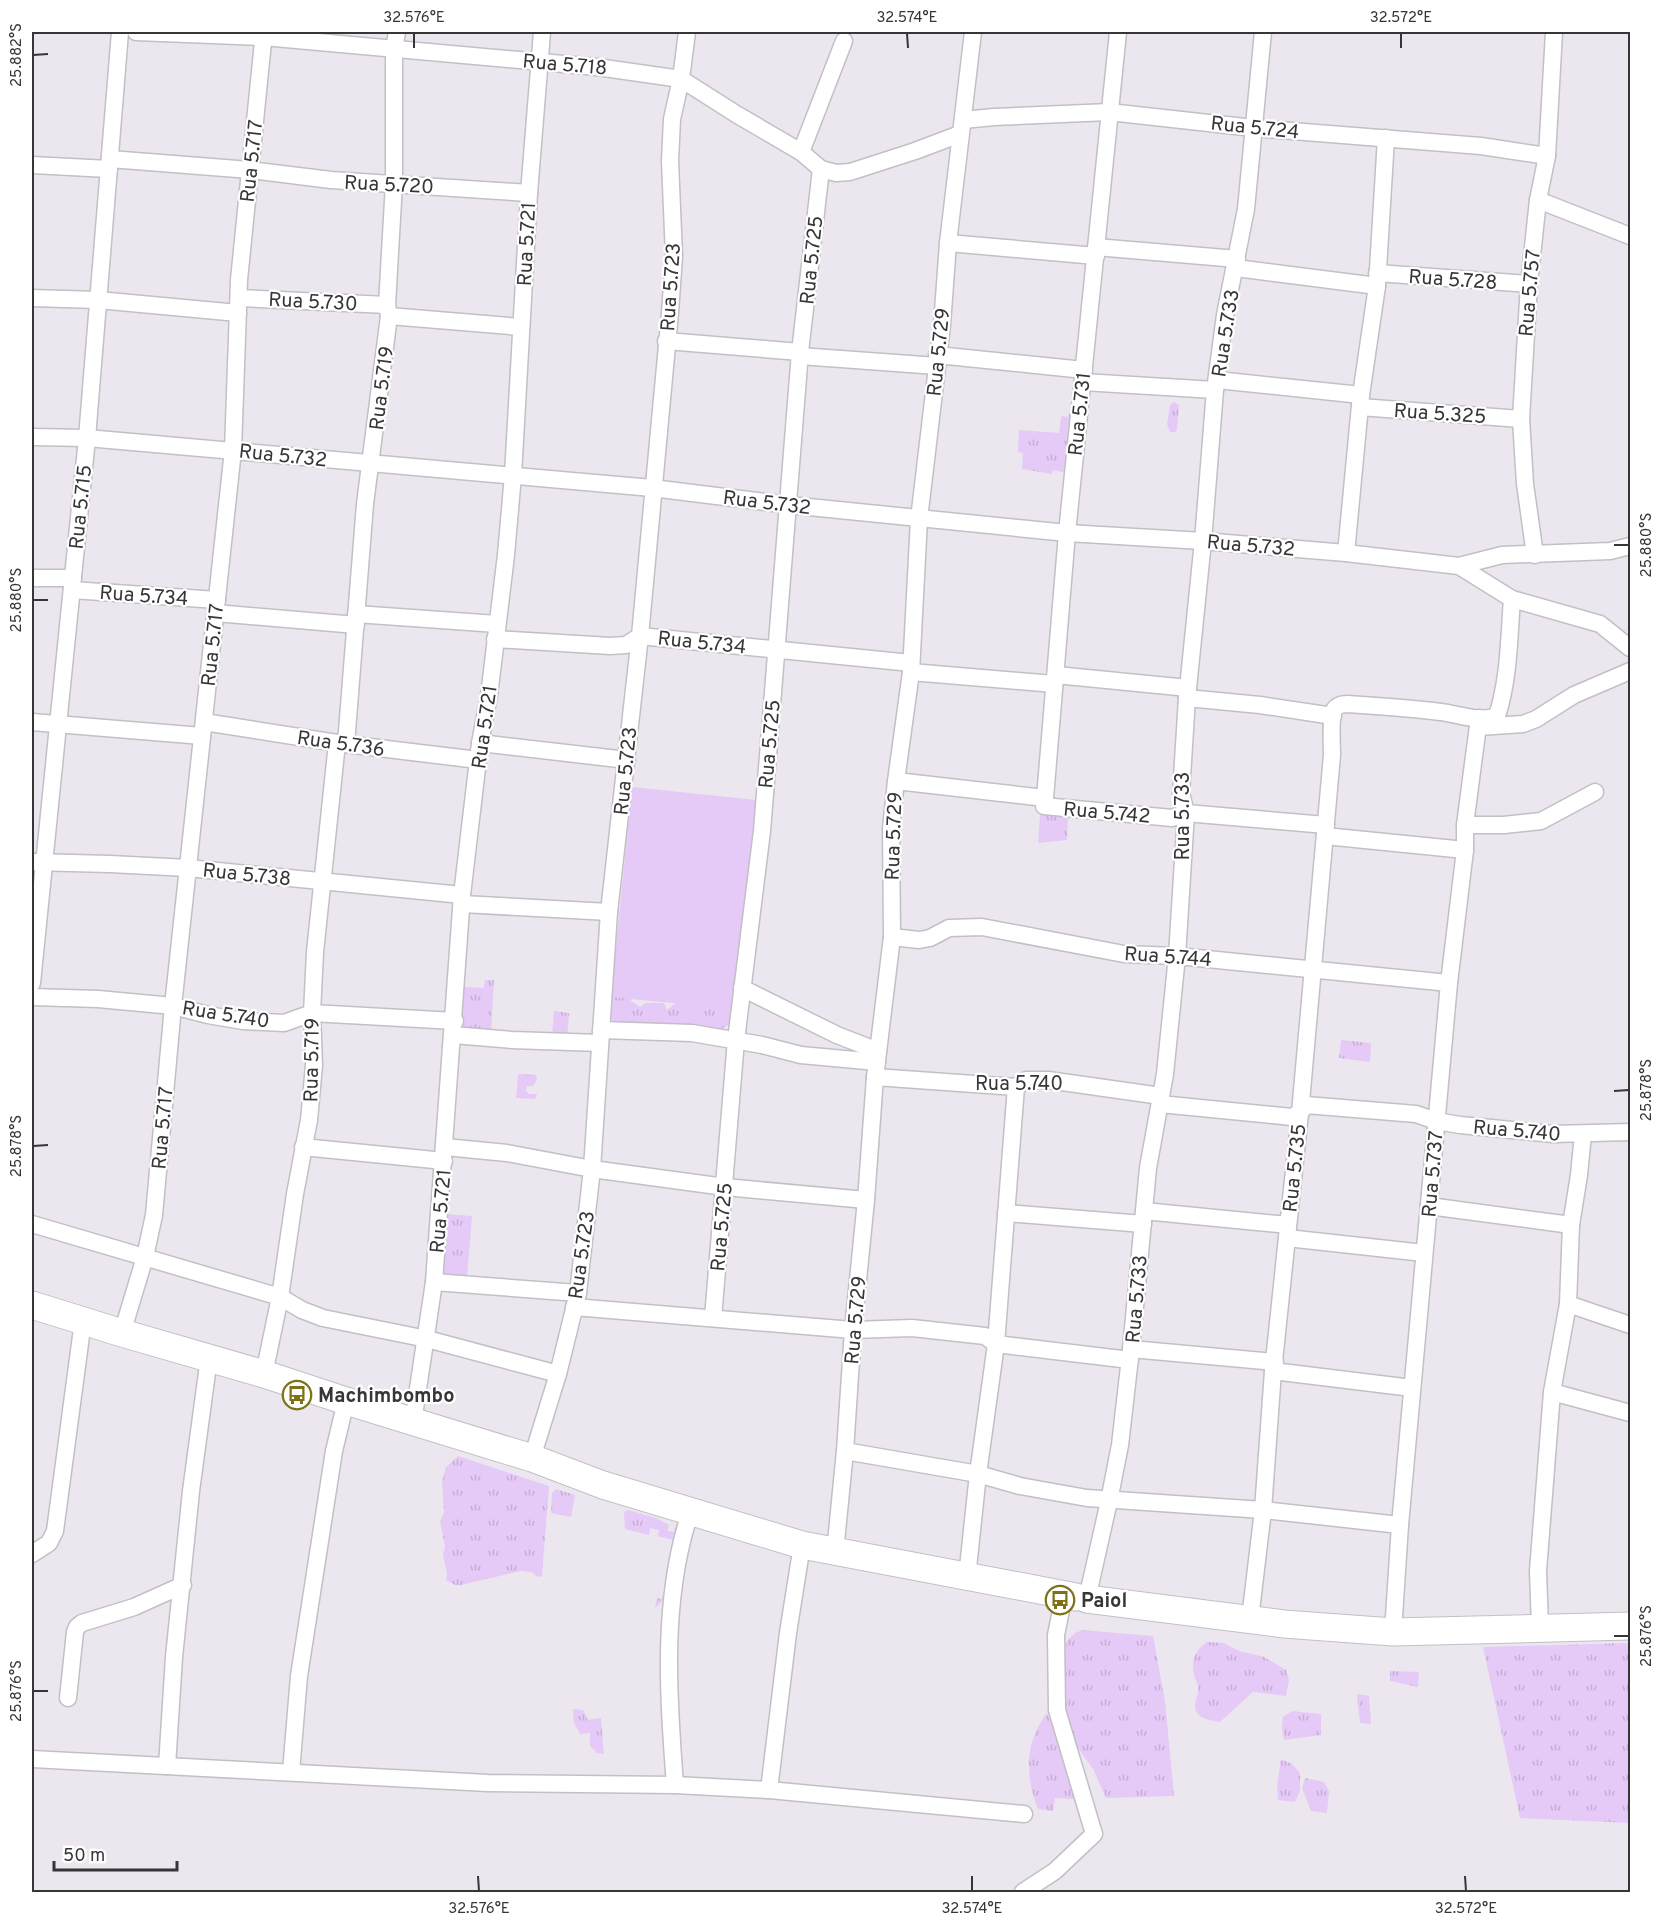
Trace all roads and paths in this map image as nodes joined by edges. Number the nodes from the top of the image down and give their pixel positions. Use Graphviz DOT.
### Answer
graph roads {
  1 [pos="120,32"];
  2 [pos="136,32"];
  3 [pos="397,32"];
  4 [pos="542,32"];
  5 [pos="687,32"];
  6 [pos="973,32"];
  7 [pos="1118,32"];
  8 [pos="1263,32"];
  9 [pos="1554,32"];
  10 [pos="264,34"];
  11 [pos="844,41"];
  12 [pos="394,49"];
  13 [pos="541,62"];
  14 [pos="681,79"];
  15 [pos="1109,112"];
  16 [pos="961,127"];
  17 [pos="1254,128"];
  18 [pos="1386,138"];
  19 [pos="801,152"];
  20 [pos="1547,156"];
  21 [pos="109,164"];
  22 [pos="32,165"];
  23 [pos="821,169"];
  24 [pos="250,170"];
  25 [pos="394,183"];
  26 [pos="529,193"];
  27 [pos="1538,200"];
  28 [pos="1630,236"];
  29 [pos="948,243"];
  30 [pos="1096,251"];
  31 [pos="1237,264"];
  32 [pos="1377,280"];
  33 [pos="1529,284"];
  34 [pos="32,298"];
  35 [pos="98,300"];
  36 [pos="238,306"];
  37 [pos="388,310"];
  38 [pos="521,327"];
  39 [pos="666,341"];
  40 [pos="800,354"];
  41 [pos="937,360"];
  42 [pos="1083,376"];
  43 [pos="1216,385"];
  44 [pos="1360,401"];
  45 [pos="1521,419"];
  46 [pos="32,437"];
  47 [pos="87,438"];
  48 [pos="233,450"];
  49 [pos="371,464"];
  50 [pos="513,475"];
  51 [pos="652,488"];
  52 [pos="789,505"];
  53 [pos="919,519"];
  54 [pos="1067,532"];
  55 [pos="1203,541"];
  56 [pos="1630,546"];
  57 [pos="1346,553"];
  58 [pos="1535,555"];
  59 [pos="1459,566"];
  60 [pos="32,578"];
  61 [pos="72,584"];
  62 [pos="1512,599"];
  63 [pos="216,606"];
  64 [pos="356,620"];
  65 [pos="496,631"];
  66 [pos="640,636"];
  67 [pos="1630,648"];
  68 [pos="777,650"];
  69 [pos="911,668"];
  70 [pos="1630,671"];
  71 [pos="1055,679"];
  72 [pos="1187,693"];
  73 [pos="1333,716"];
  74 [pos="32,722"];
  75 [pos="58,723"];
  76 [pos="1478,723"];
  77 [pos="203,729"];
  78 [pos="341,744"];
  79 [pos="479,751"];
  80 [pos="627,760"];
  81 [pos="896,781"];
  82 [pos="1595,792"];
  83 [pos="1045,798"];
  84 [pos="1186,813"];
  85 [pos="1465,825"];
  86 [pos="1326,830"];
  87 [pos="1465,850"];
  88 [pos="38,862"];
  89 [pos="188,868"];
  90 [pos="322,882"];
  91 [pos="462,899"];
  92 [pos="609,912"];
  93 [pos="892,937"];
  94 [pos="1177,956"];
  95 [pos="1312,968"];
  96 [pos="32,982"];
  97 [pos="1449,983"];
  98 [pos="742,988"];
  99 [pos="32,997"];
  100 [pos="173,1006"];
  101 [pos="312,1013"];
  102 [pos="454,1028"];
  103 [pos="601,1037"];
  104 [pos="736,1040"];
  105 [pos="877,1063"];
  106 [pos="1017,1087"];
  107 [pos="1161,1100"];
  108 [pos="1300,1113"];
  109 [pos="1436,1121"];
  110 [pos="1630,1132"];
  111 [pos="1583,1134"];
  112 [pos="303,1147"];
  113 [pos="444,1154"];
  114 [pos="592,1169"];
  115 [pos="725,1187"];
  116 [pos="866,1200"];
  117 [pos="1429,1206"];
  118 [pos="1006,1213"];
  119 [pos="1143,1217"];
  120 [pos="32,1224"];
  121 [pos="1571,1225"];
  122 [pos="1288,1232"];
  123 [pos="1424,1253"];
  124 [pos="145,1257"];
  125 [pos="434,1282"];
  126 [pos="280,1297"];
  127 [pos="576,1300"];
  128 [pos="1568,1304"];
  129 [pos="32,1305"];
  130 [pos="713,1318"];
  131 [pos="82,1321"];
  132 [pos="1630,1325"];
  133 [pos="853,1330"];
  134 [pos="122,1333"];
  135 [pos="427,1339"];
  136 [pos="996,1344"];
  137 [pos="1131,1354"];
  138 [pos="209,1358"];
  139 [pos="1274,1367"];
  140 [pos="264,1374"];
  141 [pos="558,1374"];
  142 [pos="1412,1388"];
  143 [pos="1552,1392"];
  144 [pos="346,1401"];
  145 [pos="1630,1413"];
  146 [pos="413,1422"];
  147 [pos="845,1451"];
  148 [pos="532,1458"];
  149 [pos="978,1474"];
  150 [pos="1109,1501"];
  151 [pos="690,1510"];
  152 [pos="1263,1510"];
  153 [pos="1400,1525"];
  154 [pos="802,1545"];
  155 [pos="835,1552"];
  156 [pos="32,1554"];
  157 [pos="967,1577"];
  158 [pos="183,1585"];
  159 [pos="1075,1597"];
  160 [pos="1250,1619"];
  161 [pos="1630,1626"];
  162 [pos="1540,1628"];
  163 [pos="1393,1632"];
  164 [pos="68,1698"];
  165 [pos="32,1759"];
  166 [pos="167,1766"];
  167 [pos="291,1772"];
  168 [pos="675,1785"];
  169 [pos="769,1790"];
  170 [pos="1024,1814"];
  171 [pos="1023,1893"];
  1 -- 21 [label="street, Rua 5.715"];
  2 -- 10 [label="street, Rua 5.718"];
  3 -- 12 [label="street, Rua 5.719"];
  4 -- 13 [label="street, Rua 5.721"];
  5 -- 14 [label="street, Rua 5.723"];
  6 -- 16 [label="street, Rua 5.729"];
  7 -- 15 [label="street, Rua 5.731"];
  8 -- 17 [label="street, Rua 5.733"];
  9 -- 20 [label="street, Rua 5.757"];
  10 -- 12 [label="street, Rua 5.718"];
  10 -- 24 [label="street, Rua 5.717"];
  11 -- 19 [label="street"];
  12 -- 13 [label="street, Rua 5.718"];
  12 -- 25 [label="street, Rua 5.719"];
  13 -- 14 [label="street, Rua 5.718"];
  13 -- 26 [label="street, Rua 5.721"];
  14 -- 19 [label="street, Rua 5.718"];
  14 -- 39 [label="street, Rua 5.723"];
  15 -- 16 [label="street, Rua 5.724"];
  15 -- 17 [label="street, Rua 5.724"];
  15 -- 30 [label="street, Rua 5.731"];
  16 -- 23 [label="street"];
  16 -- 29 [label="street, Rua 5.729"];
  17 -- 18 [label="street, Rua 5.724"];
  17 -- 31 [label="street, Rua 5.733"];
  18 -- 20 [label="street, Rua 5.724"];
  18 -- 32 [label="street"];
  19 -- 23 [label="street, Rua 5.718"];
  20 -- 27 [label="street, Rua 5.757"];
  21 -- 22 [label="street, Rua 5.720"];
  21 -- 24 [label="street, Rua 5.720"];
  21 -- 35 [label="street, Rua 5.715"];
  23 -- 40 [label="street, Rua 5.725"];
  24 -- 25 [label="street, Rua 5.720"];
  24 -- 36 [label="street, Rua 5.717"];
  25 -- 26 [label="street, Rua 5.720"];
  25 -- 37 [label="street, Rua 5.719"];
  26 -- 38 [label="street, Rua 5.721"];
  27 -- 28 [label="street"];
  27 -- 33 [label="street, Rua 5.757"];
  29 -- 30 [label="street, Rua 5.728"];
  29 -- 41 [label="street, Rua 5.729"];
  30 -- 31 [label="street, Rua 5.728"];
  30 -- 42 [label="street, Rua 5.731"];
  31 -- 32 [label="street, Rua 5.728"];
  31 -- 43 [label="street, Rua 5.733"];
  32 -- 33 [label="street, Rua 5.728"];
  32 -- 44 [label="street"];
  33 -- 45 [label="street, Rua 5.757"];
  34 -- 35 [label="street, Rua 5.730"];
  35 -- 36 [label="street, Rua 5.730"];
  35 -- 47 [label="street, Rua 5.715"];
  36 -- 37 [label="street, Rua 5.730"];
  36 -- 48 [label="street, Rua 5.717"];
  37 -- 38 [label="street, Rua 5.730"];
  37 -- 49 [label="street, Rua 5.719"];
  38 -- 50 [label="street, Rua 5.721"];
  39 -- 40 [label="street, Rua 5.325"];
  39 -- 51 [label="street, Rua 5.723"];
  40 -- 41 [label="street, Rua 5.325"];
  40 -- 52 [label="street, Rua 5.725"];
  41 -- 42 [label="street, Rua 5.325"];
  41 -- 53 [label="street, Rua 5.729"];
  42 -- 43 [label="street, Rua 5.325"];
  42 -- 54 [label="street, Rua 5.731"];
  43 -- 44 [label="street, Rua 5.325"];
  43 -- 55 [label="street, Rua 5.733"];
  44 -- 45 [label="street, Rua 5.325"];
  44 -- 57 [label="street"];
  45 -- 58 [label="street, Rua 5.757"];
  46 -- 47 [label="street, Rua 5.732"];
  47 -- 48 [label="street, Rua 5.732"];
  47 -- 61 [label="street, Rua 5.715"];
  48 -- 49 [label="street, Rua 5.732"];
  48 -- 63 [label="street, Rua 5.717"];
  49 -- 50 [label="street, Rua 5.732"];
  49 -- 64 [label="street, Rua 5.719"];
  50 -- 51 [label="street, Rua 5.732"];
  50 -- 65 [label="street, Rua 5.721"];
  51 -- 52 [label="street, Rua 5.732"];
  51 -- 66 [label="street, Rua 5.723"];
  52 -- 53 [label="street, Rua 5.732"];
  52 -- 68 [label="street, Rua 5.725"];
  53 -- 54 [label="street, Rua 5.732"];
  53 -- 69 [label="street, Rua 5.729"];
  54 -- 55 [label="street, Rua 5.732"];
  54 -- 71 [label="street, Rua 5.731"];
  55 -- 57 [label="street, Rua 5.732"];
  55 -- 72 [label="street, Rua 5.733"];
  56 -- 58 [label="street"];
  57 -- 59 [label="street, Rua 5.732"];
  58 -- 59 [label="street"];
  59 -- 62 [label="street, Rua 5.732"];
  60 -- 61 [label="street, Rua 5.734"];
  61 -- 63 [label="street, Rua 5.734"];
  61 -- 75 [label="street, Rua 5.715"];
  62 -- 67 [label="street, Rua 5.732"];
  62 -- 76 [label="street"];
  63 -- 64 [label="street, Rua 5.734"];
  63 -- 77 [label="street, Rua 5.717"];
  64 -- 65 [label="street, Rua 5.734"];
  64 -- 78 [label="street, Rua 5.719"];
  65 -- 66 [label="street, Rua 5.734"];
  65 -- 79 [label="street, Rua 5.721"];
  66 -- 68 [label="street, Rua 5.734"];
  66 -- 80 [label="street, Rua 5.723"];
  68 -- 69 [label="street, Rua 5.734"];
  68 -- 98 [label="street, Rua 5.725"];
  69 -- 71 [label="street"];
  69 -- 81 [label="street, Rua 5.729"];
  70 -- 76 [label="street"];
  71 -- 72 [label="street"];
  71 -- 83 [label="street, Rua 5.731"];
  72 -- 73 [label="street"];
  72 -- 84 [label="street, Rua 5.733"];
  73 -- 76 [label="street"];
  73 -- 86 [label="street, Rua 5.735"];
  74 -- 75 [label="street, Rua 5.736"];
  75 -- 77 [label="street, Rua 5.736"];
  75 -- 88 [label="street, Rua 5.715"];
  76 -- 85 [label="street, Rua 5.737"];
  77 -- 78 [label="street, Rua 5.736"];
  77 -- 89 [label="street, Rua 5.717"];
  78 -- 79 [label="street, Rua 5.736"];
  78 -- 90 [label="street, Rua 5.719"];
  79 -- 80 [label="street, Rua 5.736"];
  79 -- 91 [label="street, Rua 5.721"];
  80 -- 92 [label="street, Rua 5.723"];
  81 -- 83 [label="street, Rua 5.742"];
  81 -- 93 [label="street, Rua 5.729"];
  82 -- 85 [label="street"];
  83 -- 84 [label="street, Rua 5.742"];
  84 -- 86 [label="street, Rua 5.742"];
  84 -- 94 [label="street, Rua 5.733"];
  85 -- 87 [label="street, Rua 5.737"];
  86 -- 87 [label="street, Rua 5.742"];
  86 -- 95 [label="street, Rua 5.735"];
  87 -- 97 [label="street, Rua 5.737"];
  88 -- 89 [label="street, Rua 5.738"];
  88 -- 96 [label="street, Rua 5.715"];
  89 -- 90 [label="street, Rua 5.738"];
  89 -- 100 [label="street, Rua 5.717"];
  90 -- 91 [label="street, Rua 5.738"];
  90 -- 101 [label="street, Rua 5.719"];
  91 -- 92 [label="street, Rua 5.738"];
  91 -- 102 [label="street, Rua 5.721"];
  92 -- 103 [label="street, Rua 5.723"];
  93 -- 94 [label="street, Rua 5.744"];
  93 -- 105 [label="street, Rua 5.729"];
  94 -- 95 [label="street, Rua 5.744"];
  94 -- 107 [label="street, Rua 5.733"];
  95 -- 97 [label="street, Rua 5.744"];
  95 -- 108 [label="street, Rua 5.735"];
  97 -- 109 [label="street, Rua 5.737"];
  98 -- 104 [label="street, Rua 5.725"];
  98 -- 105 [label="street"];
  99 -- 100 [label="street, Rua 5.740"];
  100 -- 101 [label="street, Rua 5.740"];
  100 -- 124 [label="street, Rua 5.717"];
  101 -- 102 [label="street, Rua 5.740"];
  101 -- 112 [label="street, Rua 5.719"];
  102 -- 103 [label="street, Rua 5.740"];
  102 -- 113 [label="street, Rua 5.721"];
  103 -- 104 [label="street, Rua 5.740"];
  103 -- 114 [label="street, Rua 5.723"];
  104 -- 105 [label="street, Rua 5.740"];
  104 -- 115 [label="street, Rua 5.725"];
  105 -- 106 [label="street, Rua 5.740"];
  105 -- 116 [label="street, Rua 5.729"];
  106 -- 107 [label="street, Rua 5.740"];
  106 -- 118 [label="street"];
  107 -- 108 [label="street, Rua 5.740"];
  107 -- 119 [label="street, Rua 5.733"];
  108 -- 109 [label="street, Rua 5.740"];
  108 -- 122 [label="street, Rua 5.735"];
  109 -- 111 [label="street, Rua 5.740"];
  109 -- 117 [label="street, Rua 5.737"];
  110 -- 111 [label="street, Rua 5.740"];
  111 -- 121 [label="street"];
  112 -- 113 [label="street"];
  112 -- 126 [label="street, Rua 5.719"];
  113 -- 114 [label="street"];
  113 -- 125 [label="street, Rua 5.721"];
  114 -- 115 [label="street"];
  114 -- 127 [label="street, Rua 5.723"];
  115 -- 116 [label="street"];
  115 -- 130 [label="street, Rua 5.725"];
  116 -- 133 [label="street, Rua 5.729"];
  117 -- 121 [label="street"];
  117 -- 123 [label="street, Rua 5.737"];
  118 -- 119 [label="street"];
  118 -- 136 [label="street"];
  119 -- 122 [label="street"];
  119 -- 137 [label="street, Rua 5.733"];
  120 -- 124 [label="street"];
  121 -- 128 [label="street"];
  122 -- 123 [label="street"];
  122 -- 139 [label="street, Rua 5.735"];
  123 -- 142 [label="street, Rua 5.737"];
  124 -- 126 [label="street"];
  124 -- 134 [label="street, Rua 5.717"];
  125 -- 127 [label="street"];
  125 -- 135 [label="street, Rua 5.721"];
  126 -- 135 [label="street"];
  126 -- 140 [label="street, Rua 5.719"];
  127 -- 130 [label="street"];
  127 -- 141 [label="street, Rua 5.723"];
  128 -- 132 [label="street"];
  128 -- 143 [label="street"];
  129 -- 131 [label="main road"];
  130 -- 133 [label="street"];
  131 -- 134 [label="main road"];
  131 -- 156 [label="street"];
  133 -- 136 [label="street"];
  133 -- 147 [label="street, Rua 5.729"];
  134 -- 138 [label="main road"];
  135 -- 141 [label="street"];
  135 -- 146 [label="street, Rua 5.721"];
  136 -- 137 [label="street"];
  136 -- 149 [label="street"];
  137 -- 139 [label="street"];
  137 -- 150 [label="street, Rua 5.733"];
  138 -- 140 [label="main road"];
  138 -- 158 [label="street"];
  139 -- 142 [label="street"];
  139 -- 152 [label="street, Rua 5.735"];
  140 -- 144 [label="main road"];
  141 -- 148 [label="street, Rua 5.723"];
  142 -- 153 [label="street, Rua 5.737"];
  143 -- 145 [label="street"];
  143 -- 162 [label="street"];
  144 -- 146 [label="main road"];
  144 -- 167 [label="street"];
  146 -- 148 [label="main road"];
  147 -- 149 [label="street"];
  147 -- 155 [label="street, Rua 5.729"];
  148 -- 151 [label="main road"];
  149 -- 150 [label="street"];
  149 -- 157 [label="street"];
  150 -- 152 [label="street"];
  150 -- 159 [label="street, Rua 5.733"];
  151 -- 154 [label="main road"];
  151 -- 168 [label="street"];
  152 -- 153 [label="street"];
  152 -- 160 [label="street, Rua 5.735"];
  153 -- 163 [label="street, Rua 5.737"];
  154 -- 155 [label="main road"];
  154 -- 169 [label="street"];
  155 -- 157 [label="main road"];
  157 -- 159 [label="main road"];
  158 -- 164 [label="street"];
  158 -- 166 [label="street"];
  159 -- 160 [label="main road"];
  159 -- 171 [label="street, Rua 5.733"];
  160 -- 163 [label="main road"];
  161 -- 162 [label="main road"];
  162 -- 163 [label="main road"];
  165 -- 166 [label="street"];
  166 -- 167 [label="street"];
  167 -- 168 [label="street"];
  168 -- 169 [label="street"];
  169 -- 170 [label="street"];
}
